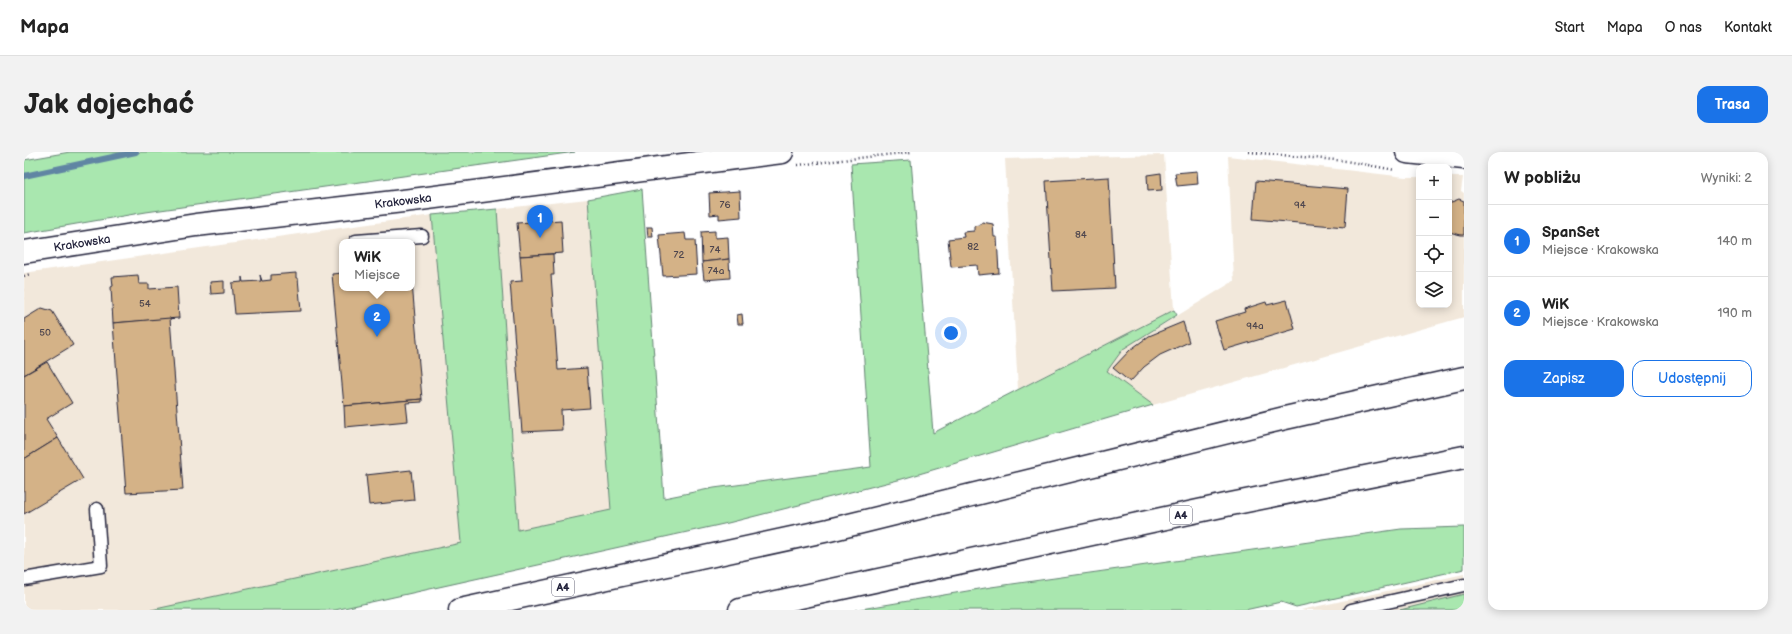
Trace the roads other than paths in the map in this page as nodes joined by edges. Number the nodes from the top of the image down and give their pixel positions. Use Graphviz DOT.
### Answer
graph roads {
  1 [pos="782,152"];
  2 [pos="1464,158"];
  3 [pos="1403,161"];
  4 [pos="422,236"];
  5 [pos="382,239"];
  6 [pos="24,252"];
  7 [pos="1464,378"];
  8 [pos="1464,456"];
  9 [pos="97,509"];
  10 [pos="24,579"];
  11 [pos="1464,585"];
  12 [pos="460,610"];
  13 [pos="740,610"];
  14 [pos="1351,610"];
  1 -- 6 [label="main road, Krakowska"];
  2 -- 3 [label="main road"];
  4 -- 5 [label="lane"];
  7 -- 12 [label="main road, A4"];
  8 -- 13 [label="main road, A4"];
  9 -- 10 [label="lane"];
  11 -- 14 [label="lane"];
}
